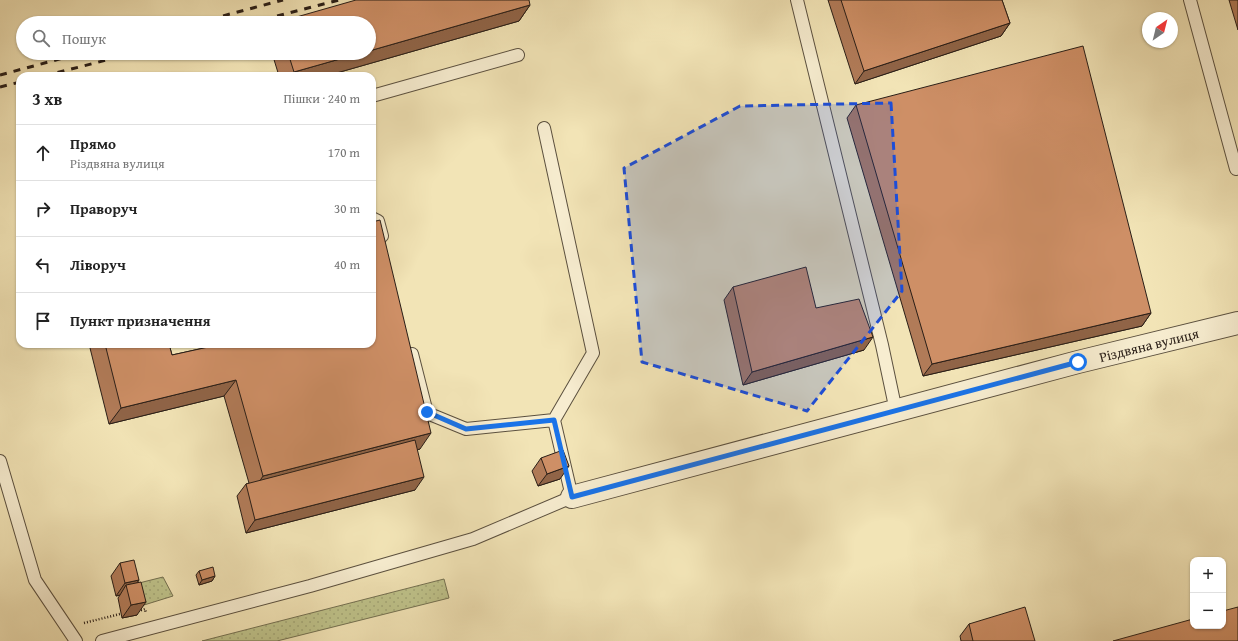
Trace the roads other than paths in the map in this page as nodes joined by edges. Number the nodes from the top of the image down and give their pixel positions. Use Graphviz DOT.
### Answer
graph roads {
  1 [pos="797,0"];
  2 [pos="1190,0"];
  3 [pos="518,55"];
  4 [pos="376,95"];
  5 [pos="544,128"];
  6 [pos="1236,169"];
  7 [pos="376,220"];
  8 [pos="384,244"];
  9 [pos="1238,322"];
  10 [pos="409,344"];
  11 [pos="896,411"];
  12 [pos="554,420"];
  13 [pos="0,460"];
  14 [pos="572,497"];
  15 [pos="76,641"];
  16 [pos="102,641"];
  1 -- 11 [label="lane"];
  2 -- 6 [label="lane"];
  3 -- 4 [label="lane"];
  5 -- 12 [label="lane"];
  7 -- 8 [label="lane"];
  9 -- 11 [label="street, Різдвяна вулиця"];
  10 -- 12 [label="lane"];
  11 -- 14 [label="street, Різдвяна вулиця"];
  12 -- 14 [label="lane"];
  13 -- 15 [label="lane"];
  14 -- 16 [label="lane"];
}
